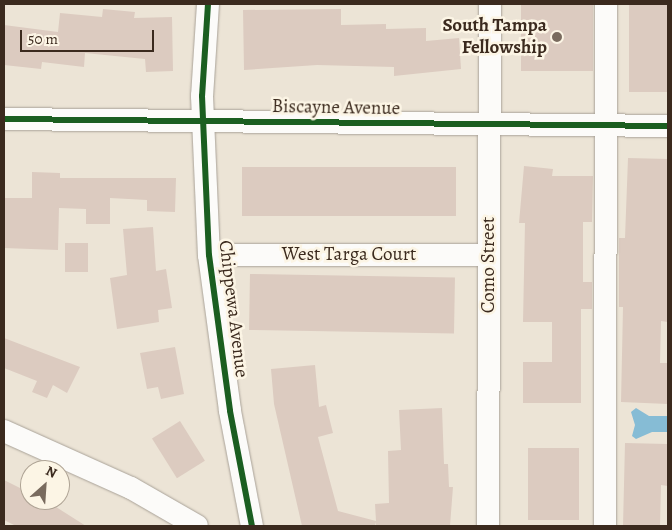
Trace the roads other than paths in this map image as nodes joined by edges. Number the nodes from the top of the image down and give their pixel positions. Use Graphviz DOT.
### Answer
graph roads {
  1 [pos="208,4"];
  2 [pos="490,4"];
  3 [pos="606,4"];
  4 [pos="4,119"];
  5 [pos="203,122"];
  6 [pos="490,125"];
  7 [pos="608,126"];
  8 [pos="668,126"];
  9 [pos="209,255"];
  10 [pos="489,255"];
  11 [pos="4,430"];
  12 [pos="197,526"];
  13 [pos="252,526"];
  14 [pos="488,526"];
  15 [pos="605,526"];
  1 -- 5 [label="street, Chippewa Avenue"];
  2 -- 6 [label="street, Como Street"];
  3 -- 7 [label="street"];
  4 -- 5 [label="street, Biscayne Avenue"];
  5 -- 6 [label="street, Biscayne Avenue"];
  5 -- 9 [label="street, Chippewa Avenue"];
  6 -- 7 [label="street, Biscayne Avenue"];
  6 -- 10 [label="street, Como Street"];
  7 -- 8 [label="street, Biscayne Avenue"];
  7 -- 15 [label="street"];
  9 -- 10 [label="street, West Targa Court"];
  9 -- 13 [label="street, Chippewa Avenue"];
  10 -- 14 [label="street, Como Street"];
  11 -- 12 [label="street"];
}
